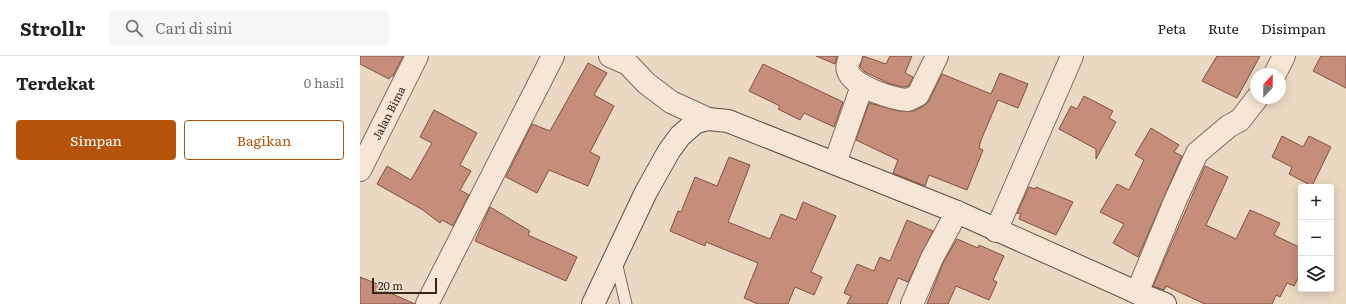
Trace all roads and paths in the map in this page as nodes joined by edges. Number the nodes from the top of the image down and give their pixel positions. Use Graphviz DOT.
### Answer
graph roads {
  1 [pos="417,56"];
  2 [pos="553,56"];
  3 [pos="851,56"];
  4 [pos="937,56"];
  5 [pos="1072,56"];
  6 [pos="1284,56"];
  7 [pos="623,59"];
  8 [pos="1278,68"];
  9 [pos="862,86"];
  10 [pos="1252,104"];
  11 [pos="708,119"];
  12 [pos="835,162"];
  13 [pos="361,166"];
  14 [pos="957,212"];
  15 [pos="996,231"];
  16 [pos="615,259"];
  17 [pos="1148,300"];
  18 [pos="427,304"];
  19 [pos="593,304"];
  20 [pos="626,304"];
  21 [pos="912,304"];
  1 -- 13 [label="street, Jalan Bima"];
  2 -- 18 [label="street"];
  3 -- 9 [label="street"];
  4 -- 9 [label="street"];
  5 -- 15 [label="street"];
  6 -- 8 [label="street"];
  7 -- 11 [label="street"];
  9 -- 12 [label="street"];
  10 -- 17 [label="street"];
  11 -- 12 [label="street"];
  11 -- 16 [label="street"];
  12 -- 14 [label="street"];
  14 -- 15 [label="street"];
  14 -- 21 [label="street"];
  15 -- 17 [label="street"];
  16 -- 19 [label="street"];
  16 -- 20 [label="lane"];
}
